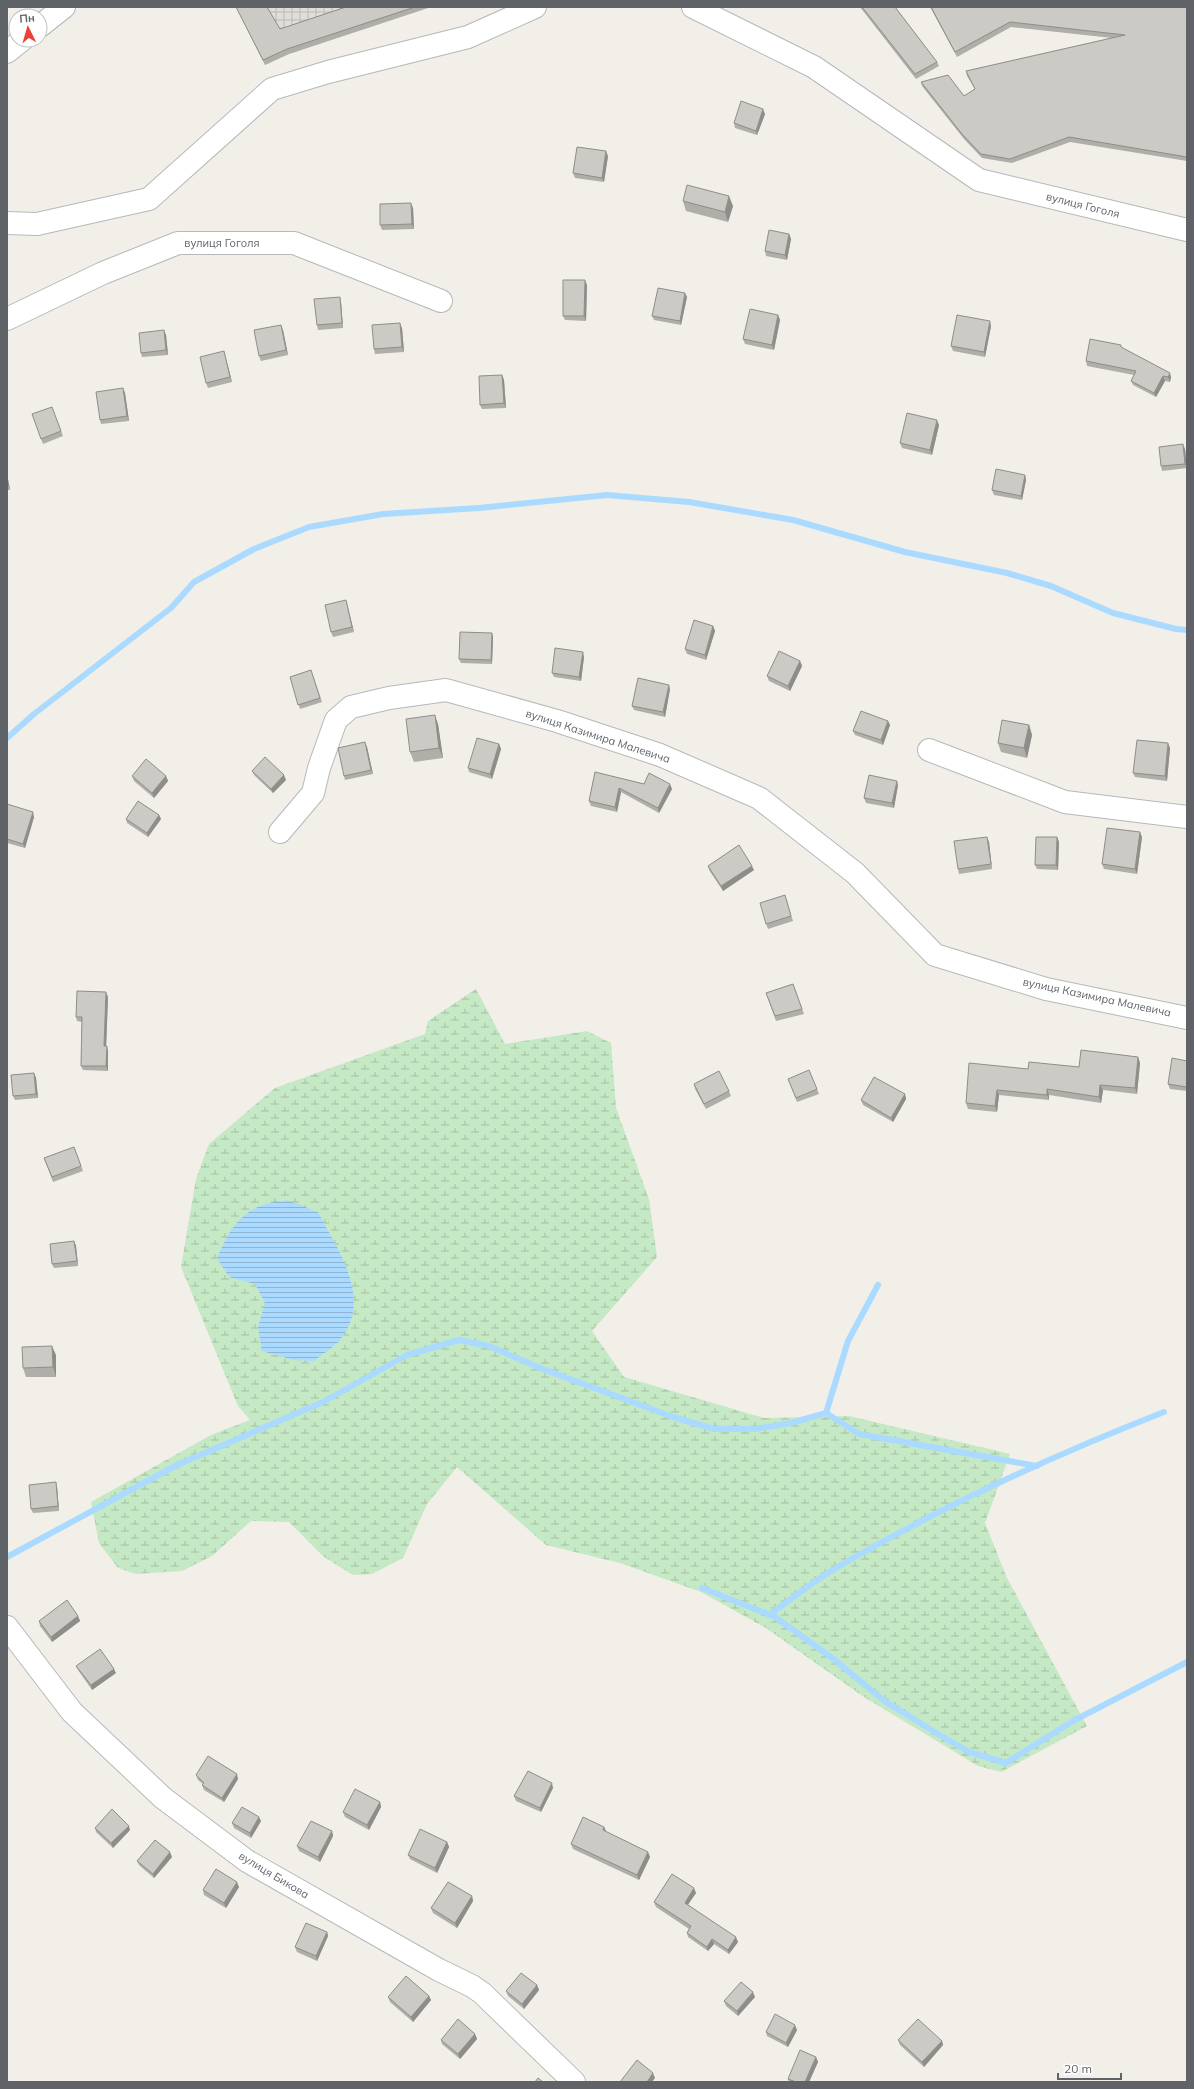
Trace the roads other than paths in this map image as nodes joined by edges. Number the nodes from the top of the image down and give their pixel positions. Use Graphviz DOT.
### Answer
graph roads {
  1 [pos="64,7"];
  2 [pos="535,7"];
  3 [pos="693,7"];
  4 [pos="48,20"];
  5 [pos="7,223"];
  6 [pos="1187,230"];
  7 [pos="441,301"];
  8 [pos="7,319"];
  9 [pos="929,750"];
  10 [pos="1187,817"];
  11 [pos="280,832"];
  12 [pos="1187,1018"];
  13 [pos="7,1627"];
  14 [pos="574,2082"];
  1 -- 4 [label="street"];
  2 -- 5 [label="street"];
  3 -- 6 [label="street, вулиця Гоголя"];
  7 -- 8 [label="street, вулиця Гоголя"];
  9 -- 10 [label="street"];
  11 -- 12 [label="street, вулиця Казимира Малевича"];
  13 -- 14 [label="street, вулиця Бикова"];
}
